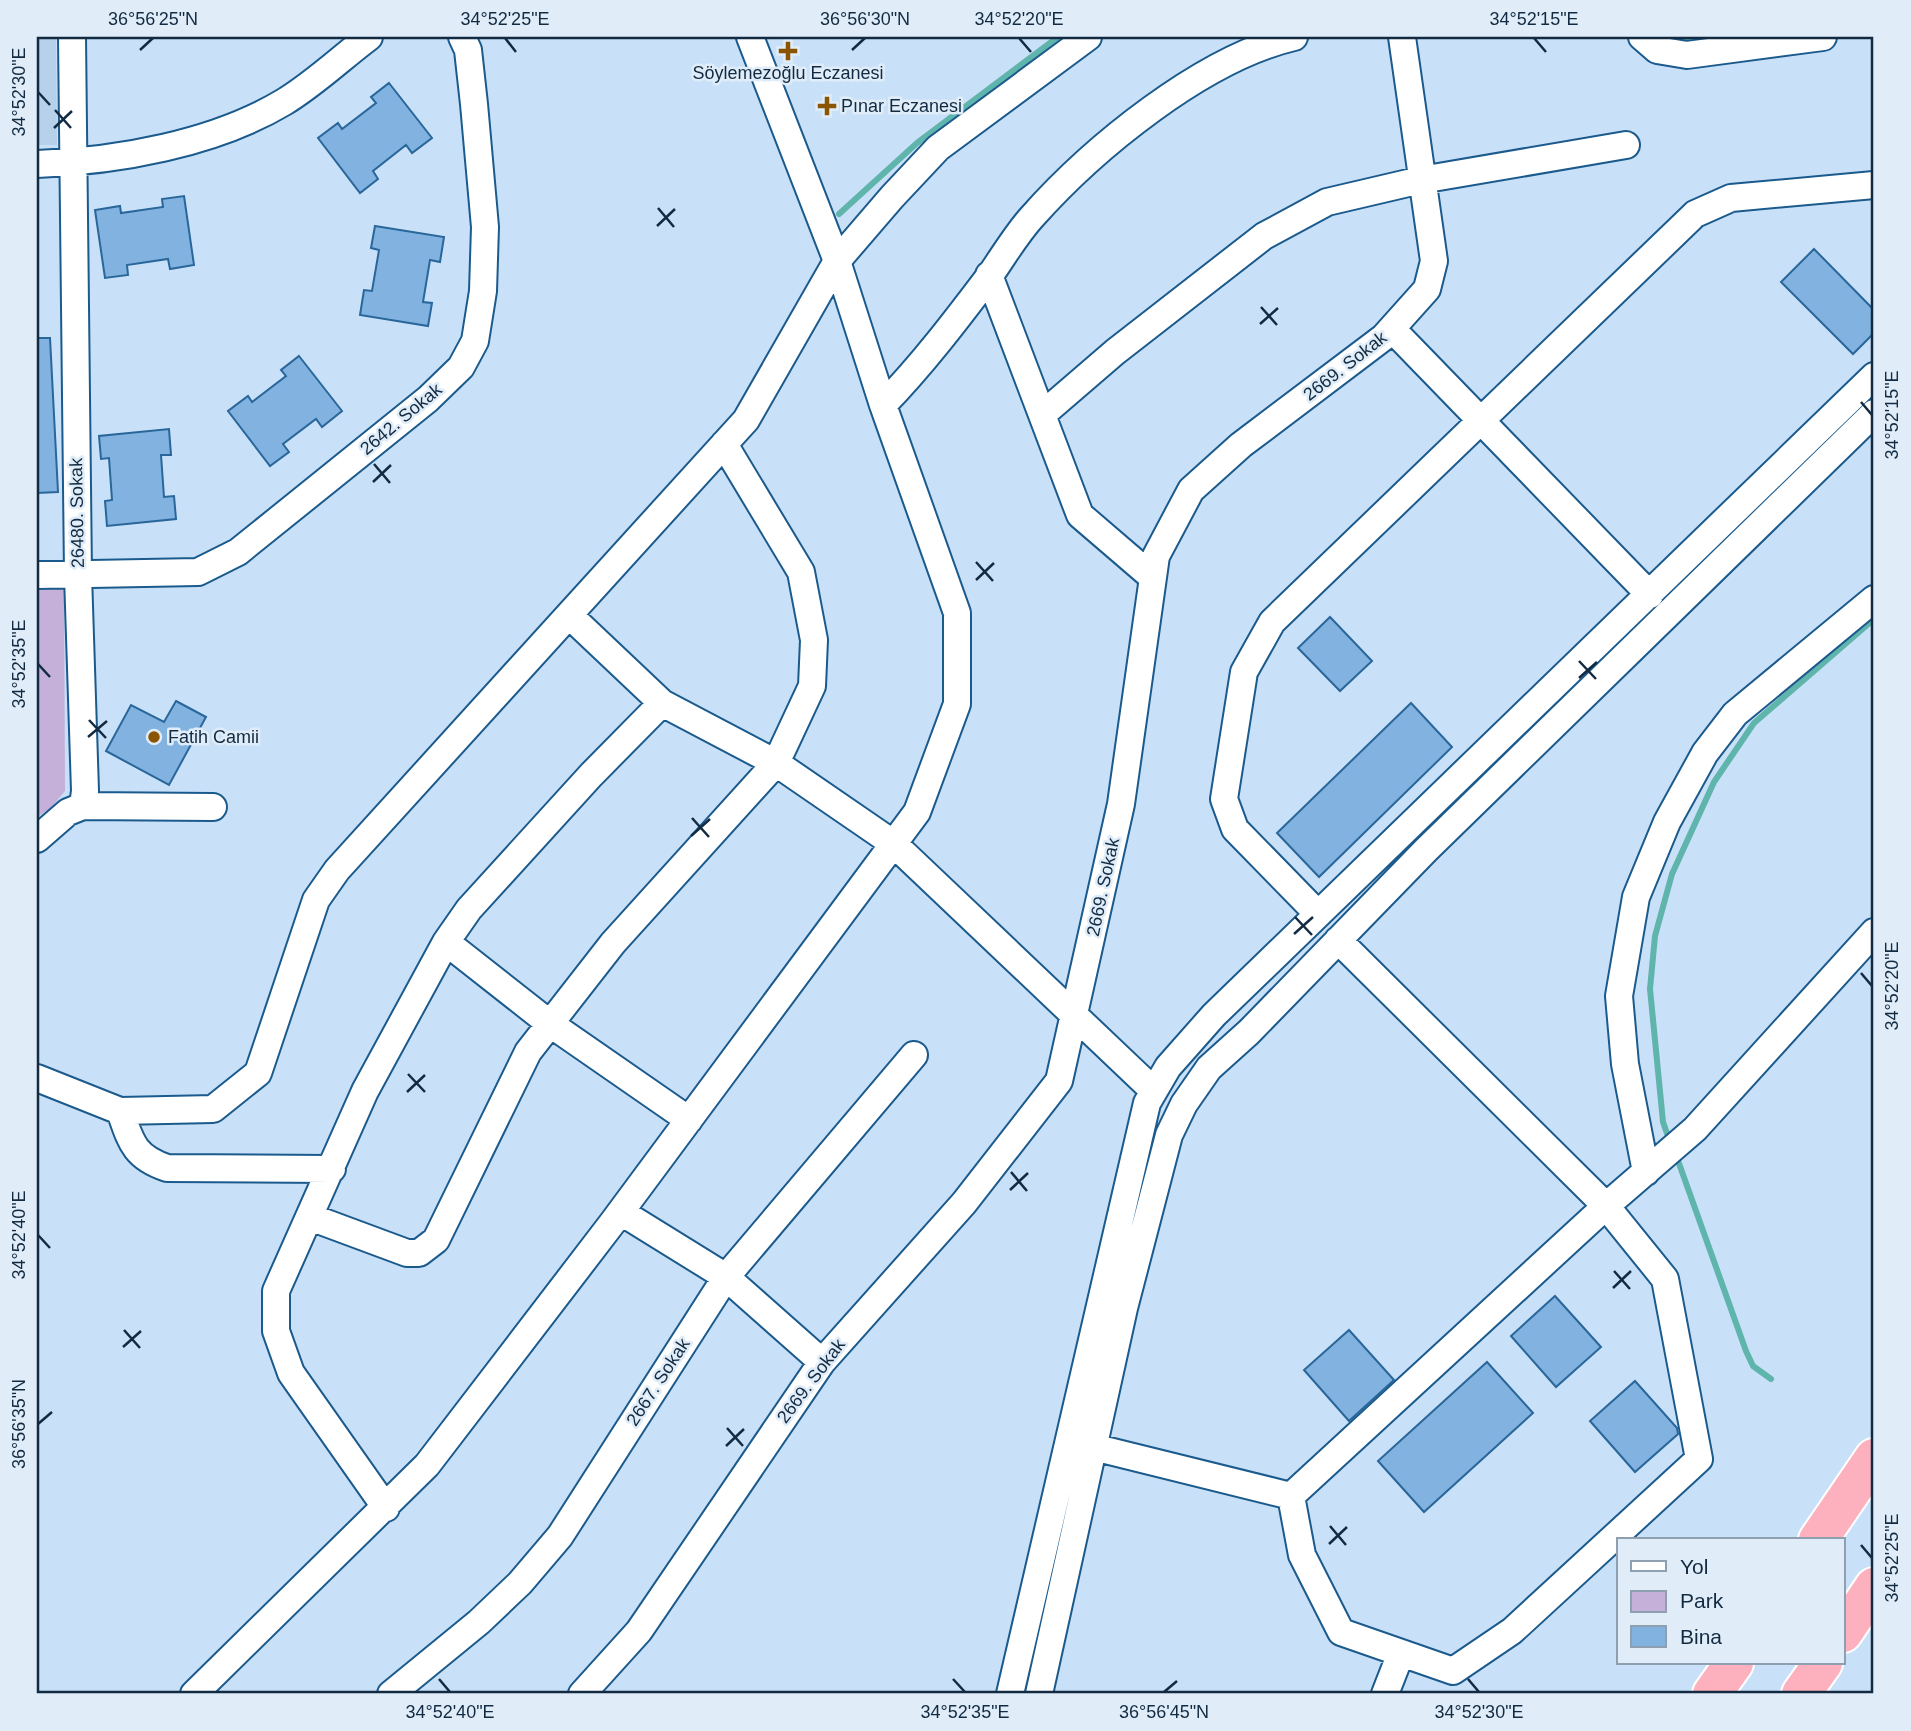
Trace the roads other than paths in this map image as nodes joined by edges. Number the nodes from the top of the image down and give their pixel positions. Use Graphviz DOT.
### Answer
graph roads {
  1 [pos="72,37"];
  2 [pos="369,37"];
  3 [pos="462,37"];
  4 [pos="1088,37"];
  5 [pos="1294,37"];
  6 [pos="1402,37"];
  7 [pos="1642,37"];
  8 [pos="1823,37"];
  9 [pos="754,38"];
  10 [pos="1626,145"];
  11 [pos="74,163"];
  12 [pos="37,164"];
  13 [pos="1421,180"];
  14 [pos="1874,185"];
  15 [pos="837,261"];
  16 [pos="989,275"];
  17 [pos="1392,330"];
  18 [pos="1874,376"];
  19 [pos="883,405"];
  20 [pos="1874,413"];
  21 [pos="1043,414"];
  22 [pos="1480,420"];
  23 [pos="724,444"];
  24 [pos="37,575"];
  25 [pos="78,575"];
  26 [pos="1151,576"];
  27 [pos="1650,595"];
  28 [pos="1874,599"];
  29 [pos="569,615"];
  30 [pos="662,703"];
  31 [pos="776,763"];
  32 [pos="83,806"];
  33 [pos="213,807"];
  34 [pos="37,839"];
  35 [pos="894,844"];
  36 [pos="1318,914"];
  37 [pos="1874,932"];
  38 [pos="1338,940"];
  39 [pos="446,943"];
  40 [pos="1076,1018"];
  41 [pos="549,1023"];
  42 [pos="914,1055"];
  43 [pos="37,1077"];
  44 [pos="1154,1091"];
  45 [pos="120,1111"];
  46 [pos="689,1120"];
  47 [pos="332,1169"];
  48 [pos="1646,1172"];
  49 [pos="1606,1206"];
  50 [pos="621,1212"];
  51 [pos="310,1217"];
  52 [pos="726,1277"];
  53 [pos="822,1362"];
  54 [pos="1093,1447"];
  55 [pos="1874,1458"];
  56 [pos="1291,1496"];
  57 [pos="386,1508"];
  58 [pos="1819,1538"];
  59 [pos="1874,1587"];
  60 [pos="1844,1632"];
  61 [pos="1401,1653"];
  62 [pos="1733,1664"];
  63 [pos="1822,1664"];
  64 [pos="194,1694"];
  65 [pos="391,1694"];
  66 [pos="582,1694"];
  67 [pos="1010,1694"];
  68 [pos="1039,1694"];
  69 [pos="1385,1694"];
  70 [pos="1712,1694"];
  71 [pos="1801,1694"];
  1 -- 11 [label="street, 26480. Sokak"];
  2 -- 11 [label="street"];
  3 -- 25 [label="street, 2642. Sokak"];
  4 -- 15 [label="street"];
  5 -- 16 [label="street"];
  6 -- 13 [label="street, 2669. Sokak"];
  7 -- 8 [label="street"];
  9 -- 15 [label="street"];
  10 -- 13 [label="street"];
  11 -- 12 [label="street"];
  11 -- 25 [label="street, 26480. Sokak"];
  13 -- 17 [label="street, 2669. Sokak"];
  13 -- 21 [label="street"];
  14 -- 22 [label="street"];
  15 -- 19 [label="street"];
  15 -- 23 [label="street"];
  16 -- 19 [label="street"];
  16 -- 21 [label="street"];
  17 -- 22 [label="street"];
  17 -- 26 [label="street, 2669. Sokak"];
  18 -- 27 [label="street"];
  19 -- 35 [label="street"];
  20 -- 38 [label="street"];
  21 -- 26 [label="street"];
  22 -- 27 [label="street"];
  22 -- 36 [label="street"];
  23 -- 29 [label="street"];
  23 -- 31 [label="street"];
  24 -- 25 [label="street, 2642. Sokak"];
  25 -- 32 [label="street, 26480. Sokak"];
  26 -- 40 [label="street, 2669. Sokak"];
  27 -- 36 [label="street"];
  28 -- 48 [label="street"];
  29 -- 30 [label="street"];
  29 -- 45 [label="street"];
  30 -- 31 [label="street"];
  30 -- 39 [label="street"];
  31 -- 35 [label="street"];
  31 -- 41 [label="street"];
  32 -- 33 [label="street"];
  32 -- 34 [label="street"];
  35 -- 40 [label="street"];
  35 -- 46 [label="street"];
  36 -- 44 [label="street"];
  37 -- 48 [label="street"];
  38 -- 49 [label="street"];
  38 -- 54 [label="street"];
  39 -- 41 [label="street"];
  39 -- 47 [label="street"];
  40 -- 44 [label="street"];
  40 -- 53 [label="street, 2669. Sokak"];
  41 -- 46 [label="street"];
  41 -- 51 [label="street"];
  42 -- 52 [label="street, 2667. Sokak"];
  43 -- 45 [label="street"];
  44 -- 67 [label="street"];
  45 -- 47 [label="street"];
  46 -- 50 [label="street"];
  47 -- 51 [label="street"];
  48 -- 49 [label="street"];
  49 -- 56 [label="street"];
  49 -- 61 [label="street"];
  50 -- 52 [label="street"];
  50 -- 57 [label="street"];
  51 -- 57 [label="street"];
  52 -- 53 [label="street"];
  52 -- 65 [label="street, 2667. Sokak"];
  53 -- 66 [label="street, 2669. Sokak"];
  54 -- 56 [label="street"];
  54 -- 68 [label="street"];
  55 -- 58 [label="highway"];
  56 -- 61 [label="street"];
  57 -- 64 [label="street"];
  59 -- 60 [label="highway"];
  61 -- 69 [label="street"];
  62 -- 70 [label="highway"];
  63 -- 71 [label="highway"];
}
